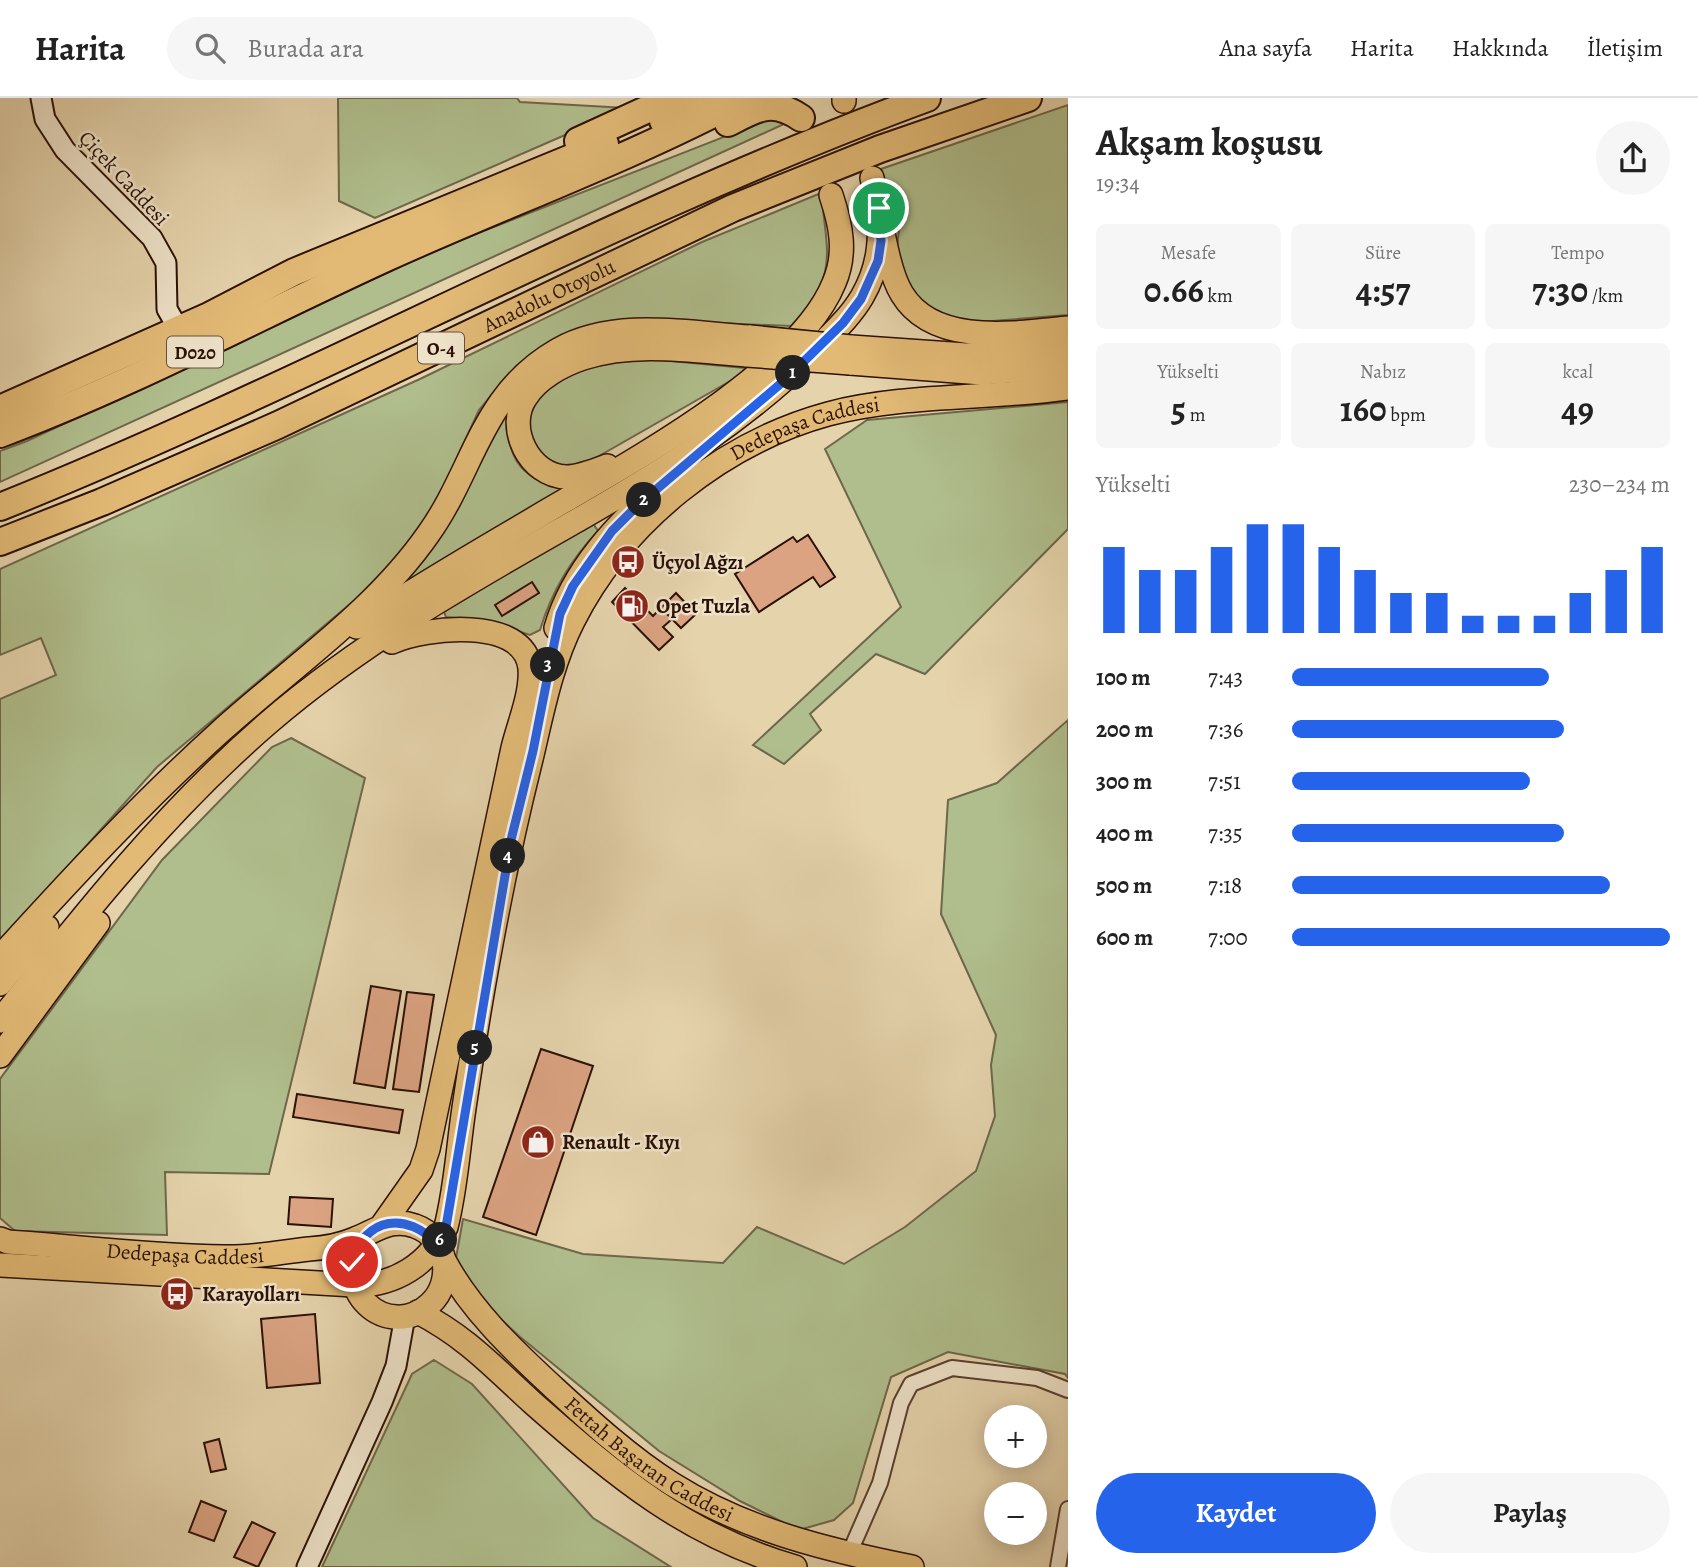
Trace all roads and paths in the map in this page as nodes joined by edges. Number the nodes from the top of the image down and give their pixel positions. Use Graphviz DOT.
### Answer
graph roads {
  1 [pos="41,98"];
  2 [pos="672,98"];
  3 [pos="704,98"];
  4 [pos="744,98"];
  5 [pos="927,98"];
  6 [pos="1028,98"];
  7 [pos="799,108"];
  8 [pos="872,178"];
  9 [pos="831,195"];
  10 [pos="879,208"];
  11 [pos="381,247"];
  12 [pos="1068,328"];
  13 [pos="179,330"];
  14 [pos="749,346"];
  15 [pos="1068,348"];
  16 [pos="850,355"];
  17 [pos="1068,367"];
  18 [pos="1068,387"];
  19 [pos="753,408"];
  20 [pos="0,409"];
  21 [pos="703,416"];
  22 [pos="0,434"];
  23 [pos="0,508"];
  24 [pos="0,542"];
  25 [pos="313,687"];
  26 [pos="223,729"];
  27 [pos="533,751"];
  28 [pos="227,760"];
  29 [pos="160,789"];
  30 [pos="0,957"];
  31 [pos="0,984"];
  32 [pos="0,1021"];
  33 [pos="0,1056"];
  34 [pos="375,1229"];
  35 [pos="0,1239"];
  36 [pos="442,1253"];
  37 [pos="0,1265"];
  38 [pos="354,1285"];
  39 [pos="411,1314"];
  40 [pos="1068,1390"];
  41 [pos="1068,1509"];
  42 [pos="849,1554"];
  43 [pos="307,1567"];
  44 [pos="794,1567"];
  45 [pos="912,1567"];
  46 [pos="1058,1567"];
  1 -- 13 [label="street, Çiçek Caddesi"];
  2 -- 11 [label="highway"];
  3 -- 11 [label="highway, D020"];
  4 -- 11 [label="highway, D020"];
  5 -- 23 [label="highway, Anadolu Otoyolu / O-4"];
  6 -- 24 [label="highway, Anadolu Otoyolu / O-4"];
  7 -- 11 [label="highway"];
  8 -- 10 [label="main road"];
  9 -- 21 [label="main road"];
  10 -- 12 [label="main road"];
  10 -- 19 [label="main road"];
  11 -- 13 [label="highway, D020"];
  11 -- 22 [label="highway, D020"];
  13 -- 20 [label="highway, D020"];
  14 -- 16 [label="main road, bridge"];
  14 -- 21 [label="main road"];
  14 -- 26 [label="main road"];
  15 -- 16 [label="main road"];
  16 -- 17 [label="main road"];
  18 -- 27 [label="main road, Dedepaşa Caddesi"];
  19 -- 25 [label="main road"];
  19 -- 27 [label="main road"];
  21 -- 26 [label="main road"];
  25 -- 28 [label="main road"];
  25 -- 34 [label="main road"];
  26 -- 29 [label="main road"];
  27 -- 36 [label="main road, Dedepaşa Caddesi"];
  28 -- 32 [label="main road"];
  28 -- 33 [label="main road"];
  29 -- 30 [label="main road"];
  29 -- 31 [label="main road"];
  34 -- 35 [label="main road, Dedepaşa Caddesi"];
  34 -- 36 [label="main road"];
  34 -- 38 [label="main road"];
  36 -- 38 [label="main road, Dedepaşa Caddesi"];
  36 -- 39 [label="main road"];
  36 -- 42 [label="main road, Fettah Başaran Caddesi"];
  37 -- 38 [label="main road, Dedepaşa Caddesi"];
  38 -- 39 [label="main road"];
  39 -- 43 [label="street"];
  39 -- 44 [label="main road"];
  40 -- 42 [label="street"];
  41 -- 46 [label="street"];
  42 -- 45 [label="main road, Fettah Başaran Caddesi"];
}
